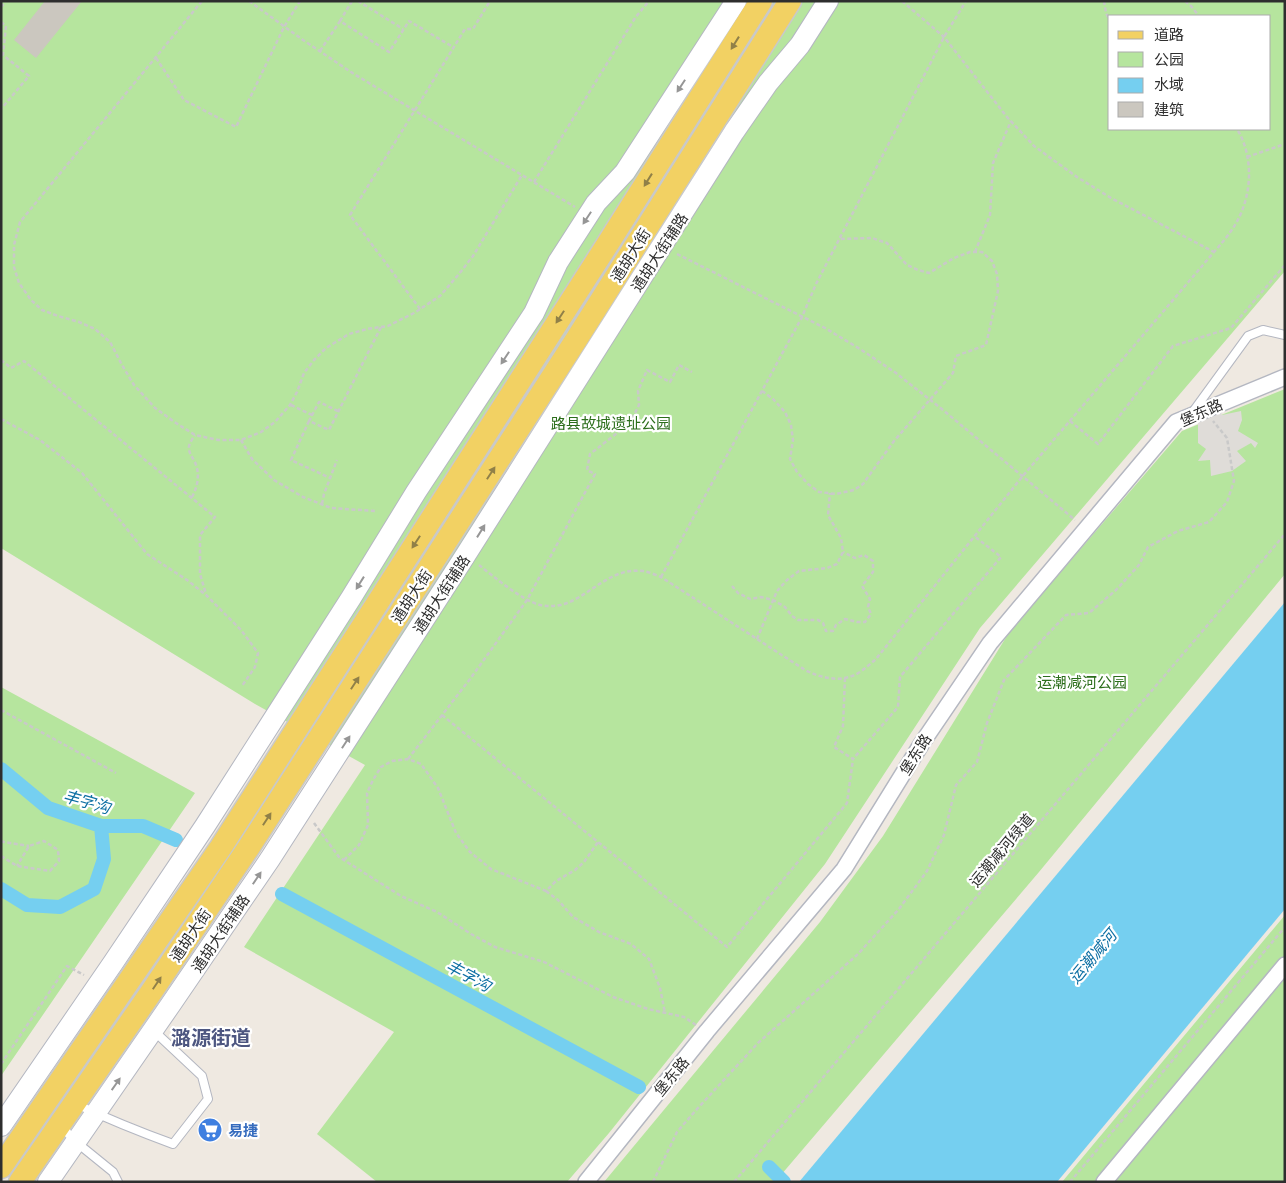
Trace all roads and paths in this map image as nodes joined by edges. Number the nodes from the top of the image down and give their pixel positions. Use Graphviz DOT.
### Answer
graph roads {
  1 [pos="6,1"];
  2 [pos="202,1"];
  3 [pos="249,1"];
  4 [pos="300,1"];
  5 [pos="352,1"];
  6 [pos="358,1"];
  7 [pos="490,1"];
  8 [pos="736,1"];
  9 [pos="761,1"];
  10 [pos="790,1"];
  11 [pos="828,1"];
  12 [pos="902,1"];
  13 [pos="966,1"];
  14 [pos="1104,1"];
  15 [pos="1186,1"];
  16 [pos="648,2"];
  17 [pos="1,7"];
  18 [pos="1198,15"];
  19 [pos="1108,17"];
  20 [pos="340,21"];
  21 [pos="1,22"];
  22 [pos="284,27"];
  23 [pos="403,29"];
  24 [pos="944,37"];
  25 [pos="453,48"];
  26 [pos="320,51"];
  27 [pos="156,58"];
  28 [pos="1,109"];
  29 [pos="415,110"];
  30 [pos="1011,121"];
  31 [pos="1236,130"];
  32 [pos="1285,144"];
  33 [pos="1247,157"];
  34 [pos="522,175"];
  35 [pos="534,182"];
  36 [pos="582,211"];
  37 [pos="840,239"];
  38 [pos="674,252"];
  39 [pos="975,252"];
  40 [pos="1214,252"];
  41 [pos="1285,264"];
  42 [pos="420,308"];
  43 [pos="802,318"];
  44 [pos="381,327"];
  45 [pos="1285,335"];
  46 [pos="1,360"];
  47 [pos="692,372"];
  48 [pos="1285,377"];
  49 [pos="762,391"];
  50 [pos="930,400"];
  51 [pos="290,405"];
  52 [pos="1205,410"];
  53 [pos="338,411"];
  54 [pos="312,415"];
  55 [pos="1190,416"];
  56 [pos="1,419"];
  57 [pos="309,421"];
  58 [pos="1070,421"];
  59 [pos="195,435"];
  60 [pos="241,440"];
  61 [pos="337,460"];
  62 [pos="1022,477"];
  63 [pos="330,478"];
  64 [pos="830,493"];
  65 [pos="192,497"];
  66 [pos="322,504"];
  67 [pos="375,511"];
  68 [pos="1086,529"];
  69 [pos="1285,534"];
  70 [pos="974,536"];
  71 [pos="843,552"];
  72 [pos="465,556"];
  73 [pos="662,577"];
  74 [pos="732,586"];
  75 [pos="206,595"];
  76 [pos="527,600"];
  77 [pos="773,600"];
  78 [pos="757,639"];
  79 [pos="845,678"];
  80 [pos="242,686"];
  81 [pos="1,710"];
  82 [pos="442,715"];
  83 [pos="408,759"];
  84 [pos="852,759"];
  85 [pos="116,773"];
  86 [pos="310,818"];
  87 [pos="1,841"];
  88 [pos="598,842"];
  89 [pos="29,846"];
  90 [pos="1,856"];
  91 [pos="344,860"];
  92 [pos="17,866"];
  93 [pos="546,891"];
  94 [pos="1285,927"];
  95 [pos="1285,965"];
  96 [pos="99,982"];
  97 [pos="138,1010"];
  98 [pos="665,1013"];
  99 [pos="707,1031"];
  100 [pos="1,1064"];
  101 [pos="74,1103"];
  102 [pos="96,1113"];
  103 [pos="59,1125"];
  104 [pos="1,1126"];
  105 [pos="76,1142"];
  106 [pos="1,1167"];
  107 [pos="20,1182"];
  108 [pos="48,1182"];
  109 [pos="118,1182"];
  110 [pos="586,1182"];
  111 [pos="653,1182"];
  112 [pos="734,1182"];
  113 [pos="1070,1182"];
  114 [pos="1104,1182"];
  1 -- 17 [label="path"];
  2 -- 27 [label="path"];
  3 -- 22 [label="path"];
  4 -- 22 [label="path"];
  5 -- 20 [label="path"];
  6 -- 23 [label="path"];
  7 -- 25 [label="path"];
  8 -- 96 [label="street, one-way"];
  9 -- 97 [label="main road, 通胡大街, one-way"];
  97 -- 10 [label="main road, 通胡大街, one-way"];
  72 -- 11 [label="street, 通胡大街辅路, one-way"];
  12 -- 24 [label="path"];
  13 -- 24 [label="path"];
  14 -- 19 [label="path"];
  15 -- 18 [label="path"];
  16 -- 35 [label="path"];
  20 -- 23 [label="path"];
  20 -- 26 [label="path"];
  21 -- 28 [label="path"];
  22 -- 26 [label="path"];
  22 -- 27 [label="path"];
  23 -- 25 [label="path"];
  24 -- 30 [label="path"];
  24 -- 37 [label="path"];
  25 -- 29 [label="path"];
  26 -- 29 [label="path"];
  27 -- 59 [label="path"];
  29 -- 34 [label="path"];
  29 -- 42 [label="path"];
  30 -- 39 [label="path"];
  30 -- 40 [label="path"];
  31 -- 33 [label="path"];
  32 -- 33 [label="path"];
  33 -- 40 [label="path"];
  34 -- 35 [label="path"];
  34 -- 42 [label="path"];
  35 -- 36 [label="path"];
  37 -- 39 [label="path"];
  37 -- 43 [label="path"];
  38 -- 43 [label="path"];
  39 -- 50 [label="path"];
  40 -- 58 [label="path"];
  41 -- 58 [label="path"];
  42 -- 44 [label="path"];
  43 -- 49 [label="path"];
  43 -- 50 [label="path"];
  44 -- 51 [label="path"];
  44 -- 53 [label="path"];
  45 -- 55 [label="lane"];
  46 -- 65 [label="path"];
  47 -- 76 [label="path"];
  48 -- 52 [label="street, 堡东路"];
  49 -- 64 [label="path"];
  49 -- 73 [label="path"];
  50 -- 62 [label="path"];
  50 -- 64 [label="path"];
  51 -- 54 [label="path"];
  51 -- 60 [label="path"];
  52 -- 55 [label="street, 堡东路"];
  52 -- 111 [label="path"];
  53 -- 54 [label="path"];
  53 -- 57 [label="path"];
  54 -- 57 [label="path"];
  55 -- 68 [label="street, 堡东路"];
  56 -- 75 [label="path"];
  57 -- 63 [label="path"];
  58 -- 62 [label="path"];
  59 -- 60 [label="path"];
  59 -- 65 [label="path"];
  60 -- 66 [label="path"];
  61 -- 63 [label="path"];
  62 -- 68 [label="path"];
  62 -- 70 [label="path"];
  63 -- 66 [label="path"];
  64 -- 71 [label="path"];
  65 -- 75 [label="path"];
  66 -- 67 [label="path"];
  68 -- 99 [label="street, 堡东路"];
  69 -- 112 [label="path, 运潮减河绿道"];
  70 -- 79 [label="path"];
  70 -- 84 [label="path"];
  71 -- 77 [label="path"];
  71 -- 77 [label="path"];
  72 -- 76 [label="path"];
  97 -- 72 [label="street, 通胡大街辅路, one-way"];
  73 -- 76 [label="path"];
  73 -- 78 [label="path"];
  74 -- 77 [label="path"];
  75 -- 80 [label="path"];
  76 -- 82 [label="path"];
  77 -- 78 [label="path"];
  78 -- 79 [label="path"];
  79 -- 84 [label="path"];
  81 -- 85 [label="path"];
  82 -- 83 [label="path"];
  82 -- 88 [label="path"];
  83 -- 91 [label="path"];
  83 -- 93 [label="path"];
  84 -- 88 [label="path"];
  86 -- 91 [label="path"];
  87 -- 89 [label="path"];
  88 -- 93 [label="path"];
  89 -- 92 [label="path"];
  89 -- 92 [label="path"];
  90 -- 92 [label="path"];
  91 -- 98 [label="path"];
  93 -- 98 [label="path"];
  94 -- 113 [label="path"];
  95 -- 114 [label="street"];
  96 -- 100 [label="path"];
  96 -- 104 [label="street"];
  97 -- 101 [label="main road, 通胡大街"];
  102 -- 97 [label="street, 通胡大街辅路, one-way"];
  97 -- 102 [label="lane"];
  97 -- 106 [label="main road, 通胡大街"];
  98 -- 99 [label="path"];
  99 -- 110 [label="street, 堡东路"];
  101 -- 102 [label="lane"];
  101 -- 103 [label="main road, 通胡大街"];
  102 -- 105 [label="street, 通胡大街辅路"];
  103 -- 105 [label="lane"];
  103 -- 107 [label="main road, 通胡大街"];
  105 -- 108 [label="street, 通胡大街辅路"];
  105 -- 109 [label="lane"];
}
